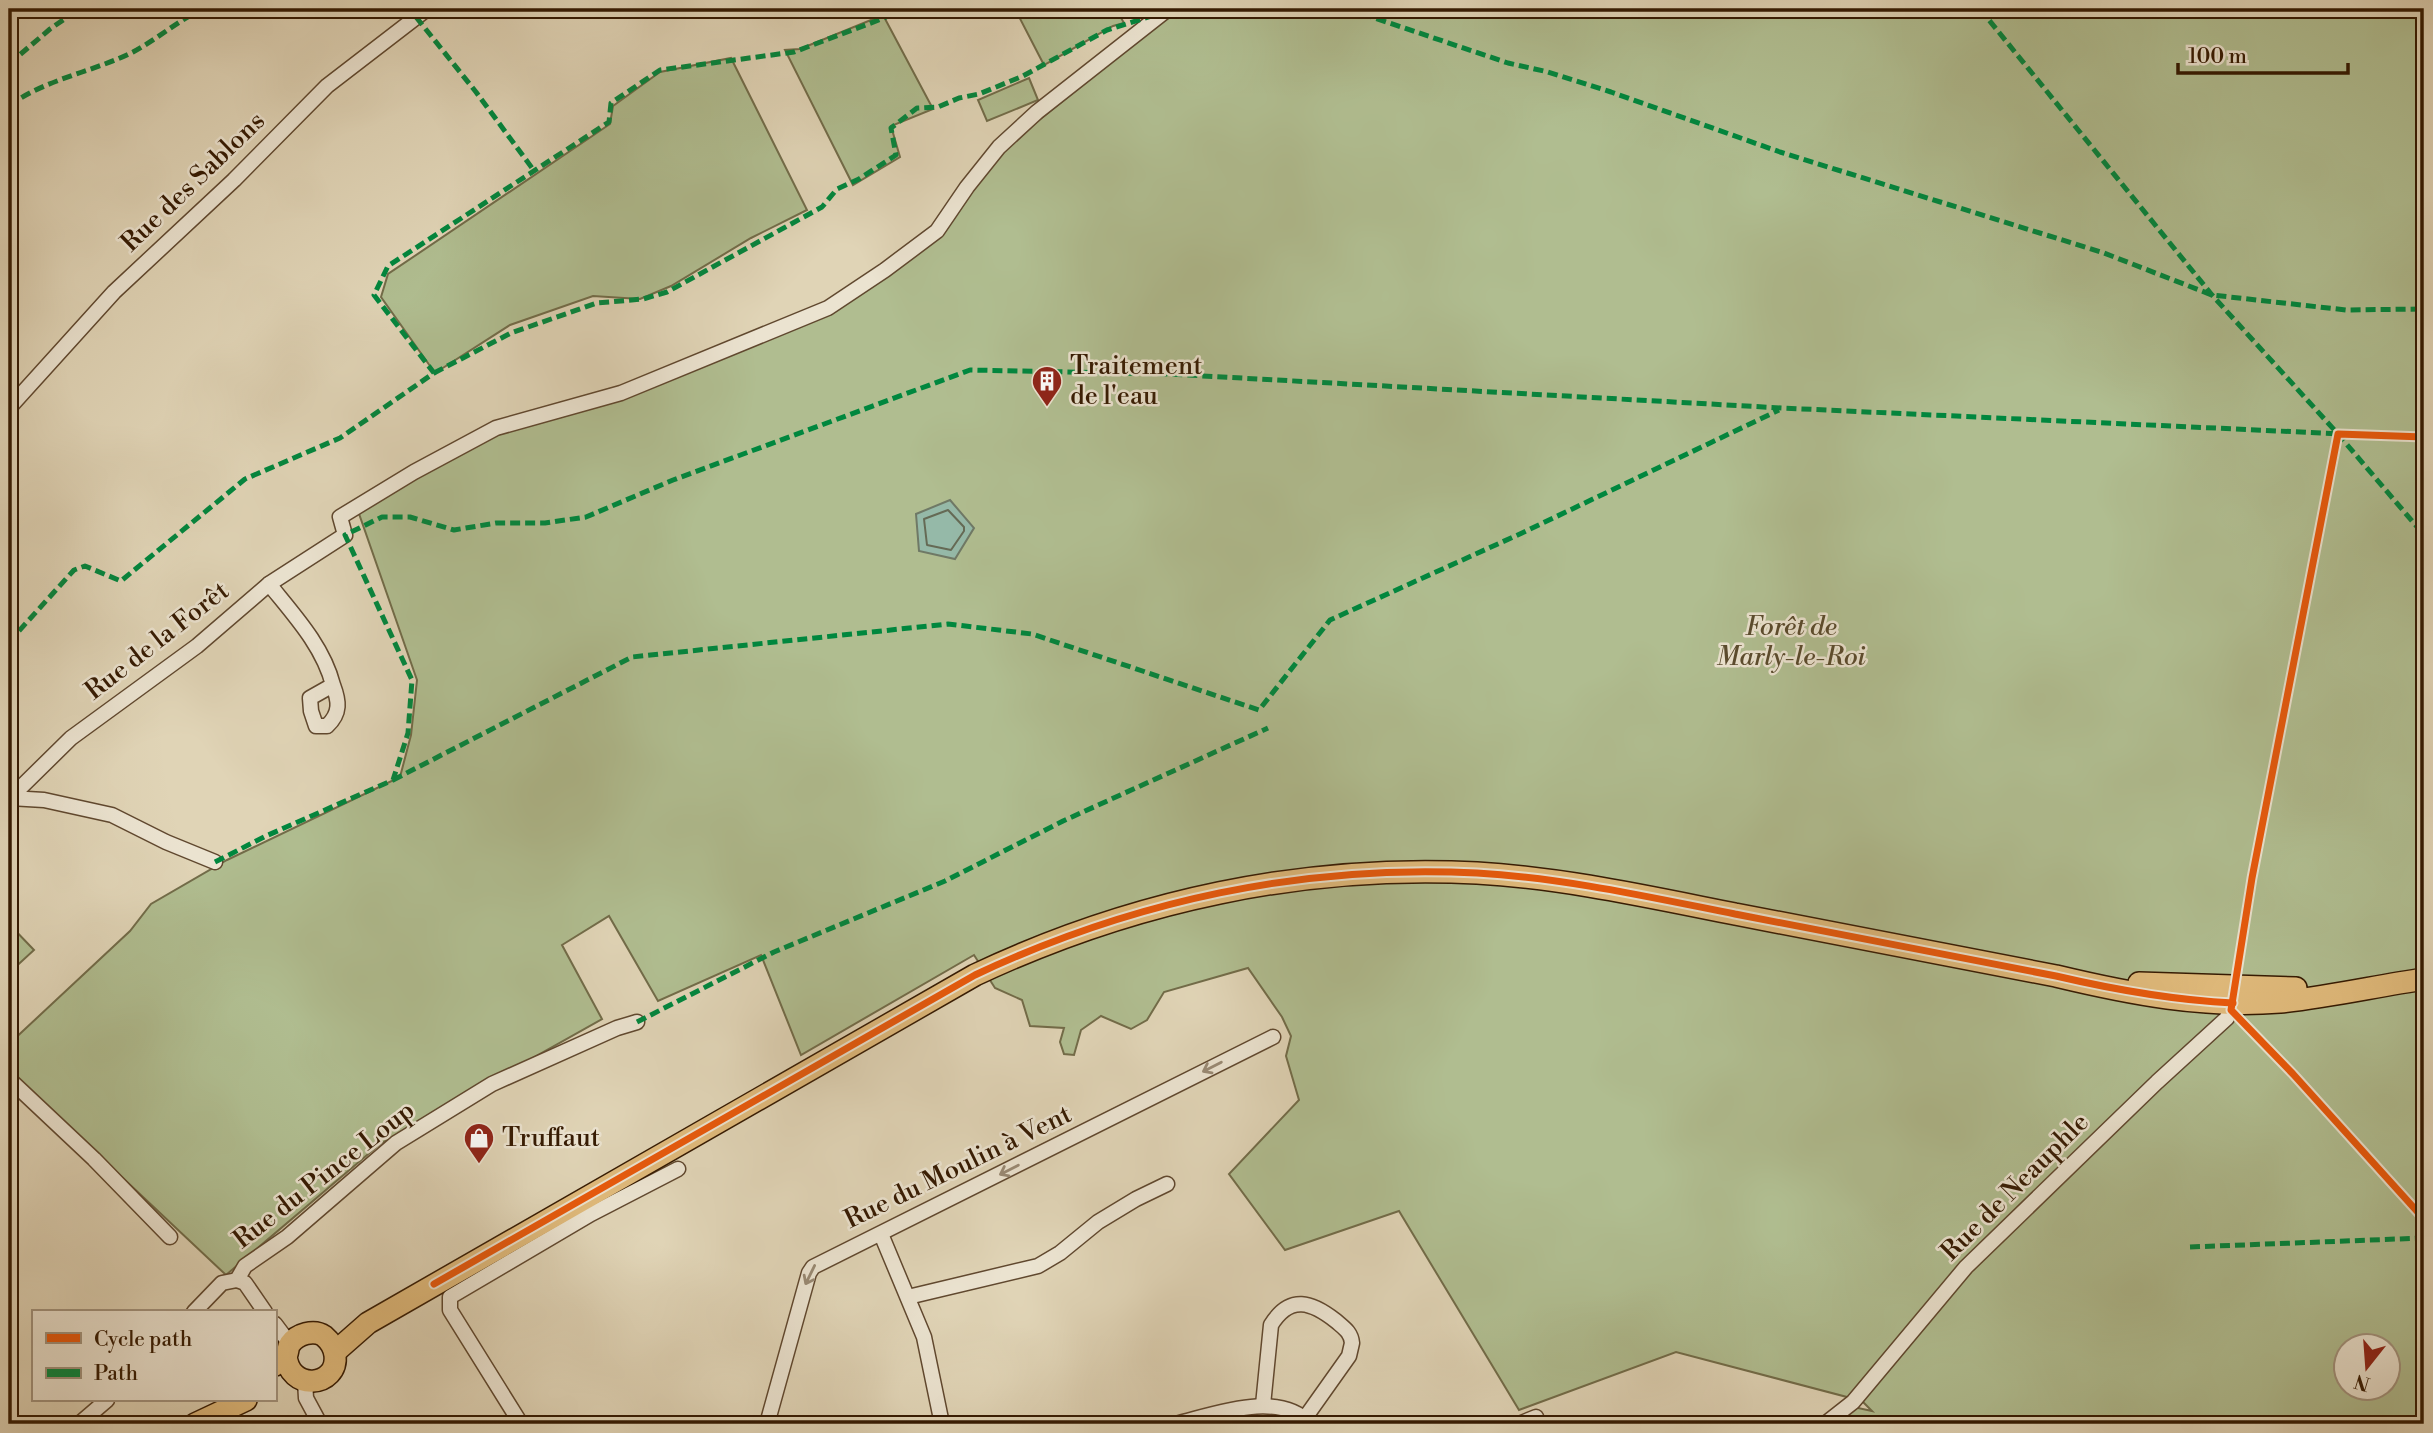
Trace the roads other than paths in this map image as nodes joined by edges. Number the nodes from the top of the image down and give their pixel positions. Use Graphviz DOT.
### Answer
graph roads {
  1 [pos="427,9"];
  2 [pos="1168,9"];
  3 [pos="9,408"];
  4 [pos="269,584"];
  5 [pos="333,685"];
  6 [pos="9,798"];
  7 [pos="215,862"];
  8 [pos="2424,979"];
  9 [pos="2234,995"];
  10 [pos="637,1023"];
  11 [pos="1273,1037"];
  12 [pos="9,1079"];
  13 [pos="678,1169"];
  14 [pos="1167,1184"];
  15 [pos="881,1234"];
  16 [pos="170,1237"];
  17 [pos="237,1280"];
  18 [pos="908,1297"];
  19 [pos="196,1310"];
  20 [pos="264,1310"];
  21 [pos="276,1327"];
  22 [pos="329,1344"];
  23 [pos="284,1354"];
  24 [pos="301,1379"];
  25 [pos="276,1383"];
  26 [pos="105,1402"];
  27 [pos="223,1402"];
  28 [pos="242,1402"];
  29 [pos="1263,1405"];
  30 [pos="1536,1417"];
  31 [pos="1308,1421"];
  32 [pos="79,1424"];
  33 [pos="194,1424"];
  34 [pos="320,1424"];
  35 [pos="521,1424"];
  36 [pos="767,1424"];
  37 [pos="942,1424"];
  38 [pos="1175,1424"];
  39 [pos="1518,1424"];
  40 [pos="1825,1424"];
  1 -- 3 [label="street, Rue des Sablons"];
  2 -- 4 [label="street, Rue de la Forêt"];
  4 -- 5 [label="street"];
  4 -- 6 [label="street, Rue de la Forêt"];
  6 -- 7 [label="street"];
  8 -- 9 [label="main road"];
  9 -- 22 [label="main road"];
  9 -- 40 [label="street, Rue de Neauphle"];
  10 -- 17 [label="street, Rue du Pince Loup"];
  11 -- 15 [label="street, Rue du Moulin à Vent, one-way"];
  12 -- 16 [label="street"];
  13 -- 35 [label="street"];
  14 -- 18 [label="street"];
  15 -- 18 [label="street"];
  15 -- 36 [label="street, Rue du Moulin à Vent, one-way"];
  17 -- 19 [label="street"];
  17 -- 20 [label="street, Rue du Pince Loup"];
  18 -- 37 [label="street"];
  21 -- 23 [label="street"];
  22 -- 23 [label="main road"];
  22 -- 24 [label="main road"];
  23 -- 24 [label="main road"];
  24 -- 25 [label="main road"];
  24 -- 34 [label="street"];
  26 -- 32 [label="street"];
  27 -- 33 [label="main road"];
  28 -- 33 [label="main road"];
  29 -- 31 [label="street"];
  29 -- 31 [label="street"];
  29 -- 38 [label="street"];
  30 -- 39 [label="street"];
}
